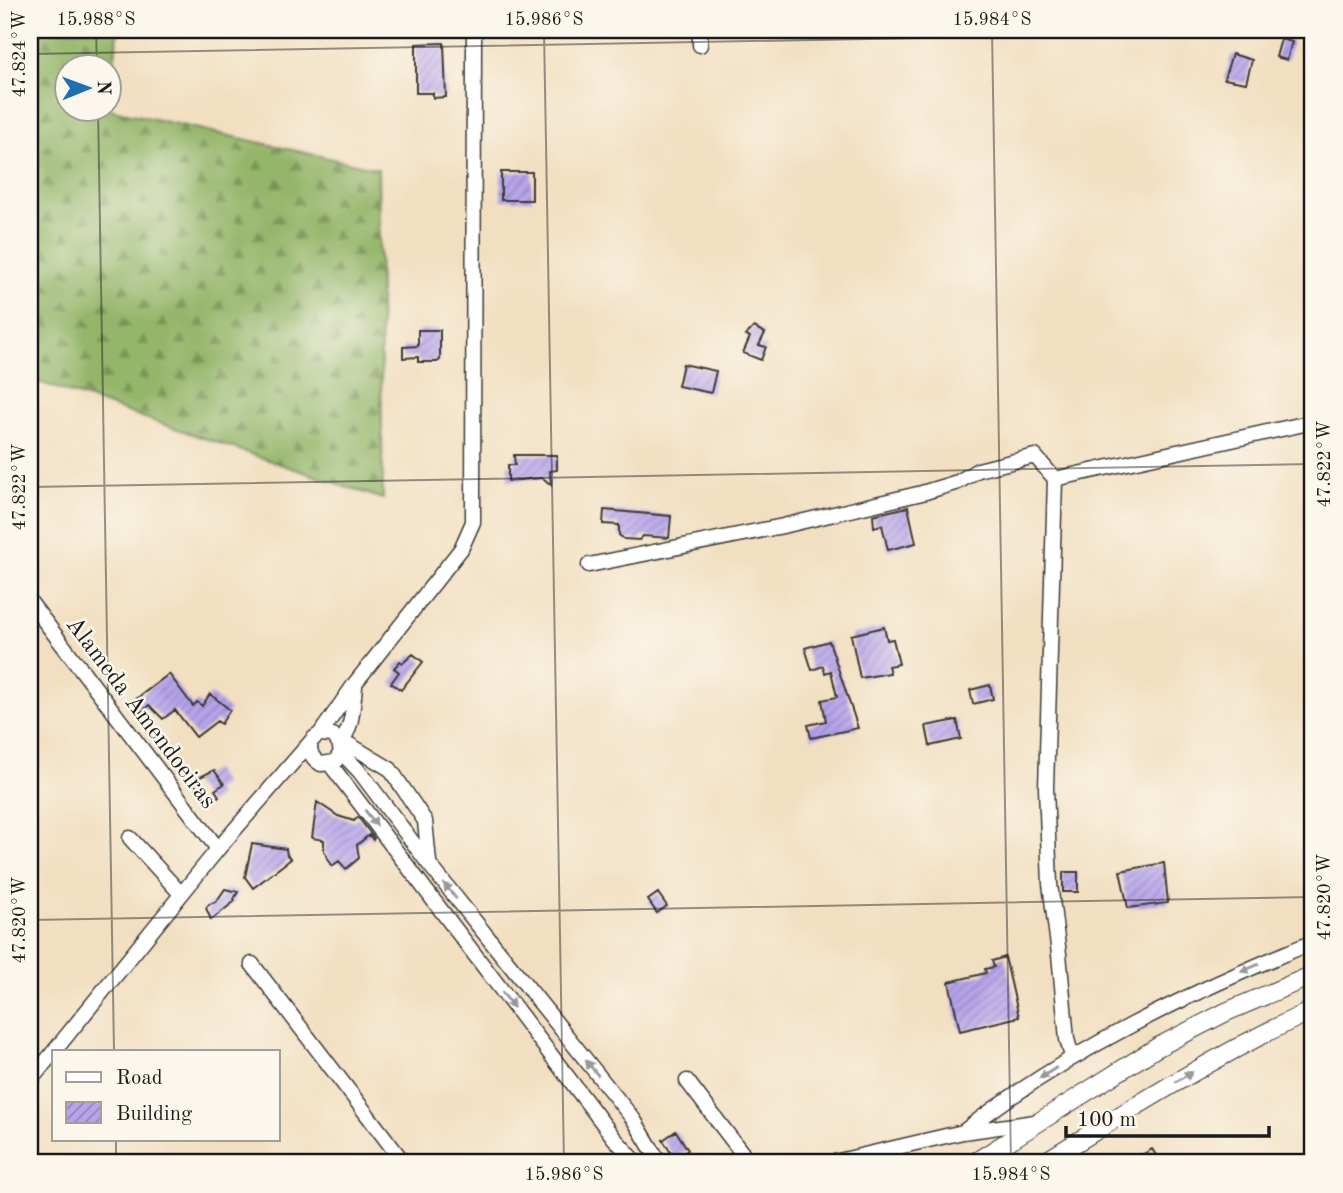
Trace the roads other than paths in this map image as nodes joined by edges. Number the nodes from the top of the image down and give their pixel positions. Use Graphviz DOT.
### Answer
graph roads {
  1 [pos="474,30"];
  2 [pos="700,30"];
  3 [pos="700,45"];
  4 [pos="1313,422"];
  5 [pos="1055,479"];
  6 [pos="589,565"];
  7 [pos="30,602"];
  8 [pos="356,682"];
  9 [pos="315,739"];
  10 [pos="340,747"];
  11 [pos="314,760"];
  12 [pos="330,764"];
  13 [pos="291,766"];
  14 [pos="369,784"];
  15 [pos="352,794"];
  16 [pos="130,838"];
  17 [pos="411,841"];
  18 [pos="218,849"];
  19 [pos="398,854"];
  20 [pos="429,864"];
  21 [pos="419,882"];
  22 [pos="181,894"];
  23 [pos="1313,942"];
  24 [pos="253,964"];
  25 [pos="1313,975"];
  26 [pos="1313,1010"];
  27 [pos="55,1050"];
  28 [pos="52,1054"];
  29 [pos="1072,1058"];
  30 [pos="30,1081"];
  31 [pos="687,1081"];
  32 [pos="619,1101"];
  33 [pos="597,1116"];
  34 [pos="1040,1121"];
  35 [pos="963,1132"];
  36 [pos="646,1141"];
  37 [pos="742,1153"];
  38 [pos="633,1158"];
  39 [pos="866,1159"];
  40 [pos="404,1163"];
  41 [pos="660,1163"];
  42 [pos="830,1163"];
  43 [pos="974,1163"];
  44 [pos="1043,1163"];
  1 -- 8 [label="street"];
  2 -- 3 [label="street"];
  4 -- 5 [label="street"];
  5 -- 6 [label="street"];
  5 -- 29 [label="street"];
  7 -- 18 [label="street, Alameda Amendoeiras"];
  8 -- 9 [label="street"];
  8 -- 10 [label="street"];
  9 -- 10 [label="street"];
  9 -- 11 [label="street"];
  9 -- 13 [label="street"];
  10 -- 12 [label="street"];
  10 -- 14 [label="street"];
  10 -- 20 [label="street"];
  11 -- 12 [label="street"];
  11 -- 13 [label="street"];
  12 -- 15 [label="street"];
  13 -- 18 [label="street"];
  14 -- 15 [label="street"];
  14 -- 17 [label="street"];
  15 -- 19 [label="street, one-way"];
  16 -- 22 [label="street"];
  17 -- 19 [label="street"];
  17 -- 20 [label="street"];
  18 -- 22 [label="street"];
  19 -- 21 [label="street"];
  20 -- 21 [label="street"];
  32 -- 20 [label="street, one-way"];
  21 -- 33 [label="street, one-way"];
  22 -- 27 [label="street"];
  23 -- 29 [label="street, one-way"];
  24 -- 40 [label="street"];
  25 -- 34 [label="main road"];
  44 -- 26 [label="main road, one-way"];
  28 -- 30 [label="street"];
  29 -- 35 [label="street, one-way"];
  31 -- 37 [label="street"];
  32 -- 33 [label="street"];
  32 -- 36 [label="street"];
  33 -- 38 [label="street"];
  34 -- 35 [label="street"];
  34 -- 43 [label="main road"];
  35 -- 39 [label="street"];
  36 -- 38 [label="street"];
  36 -- 41 [label="street"];
  39 -- 42 [label="street"];
}
